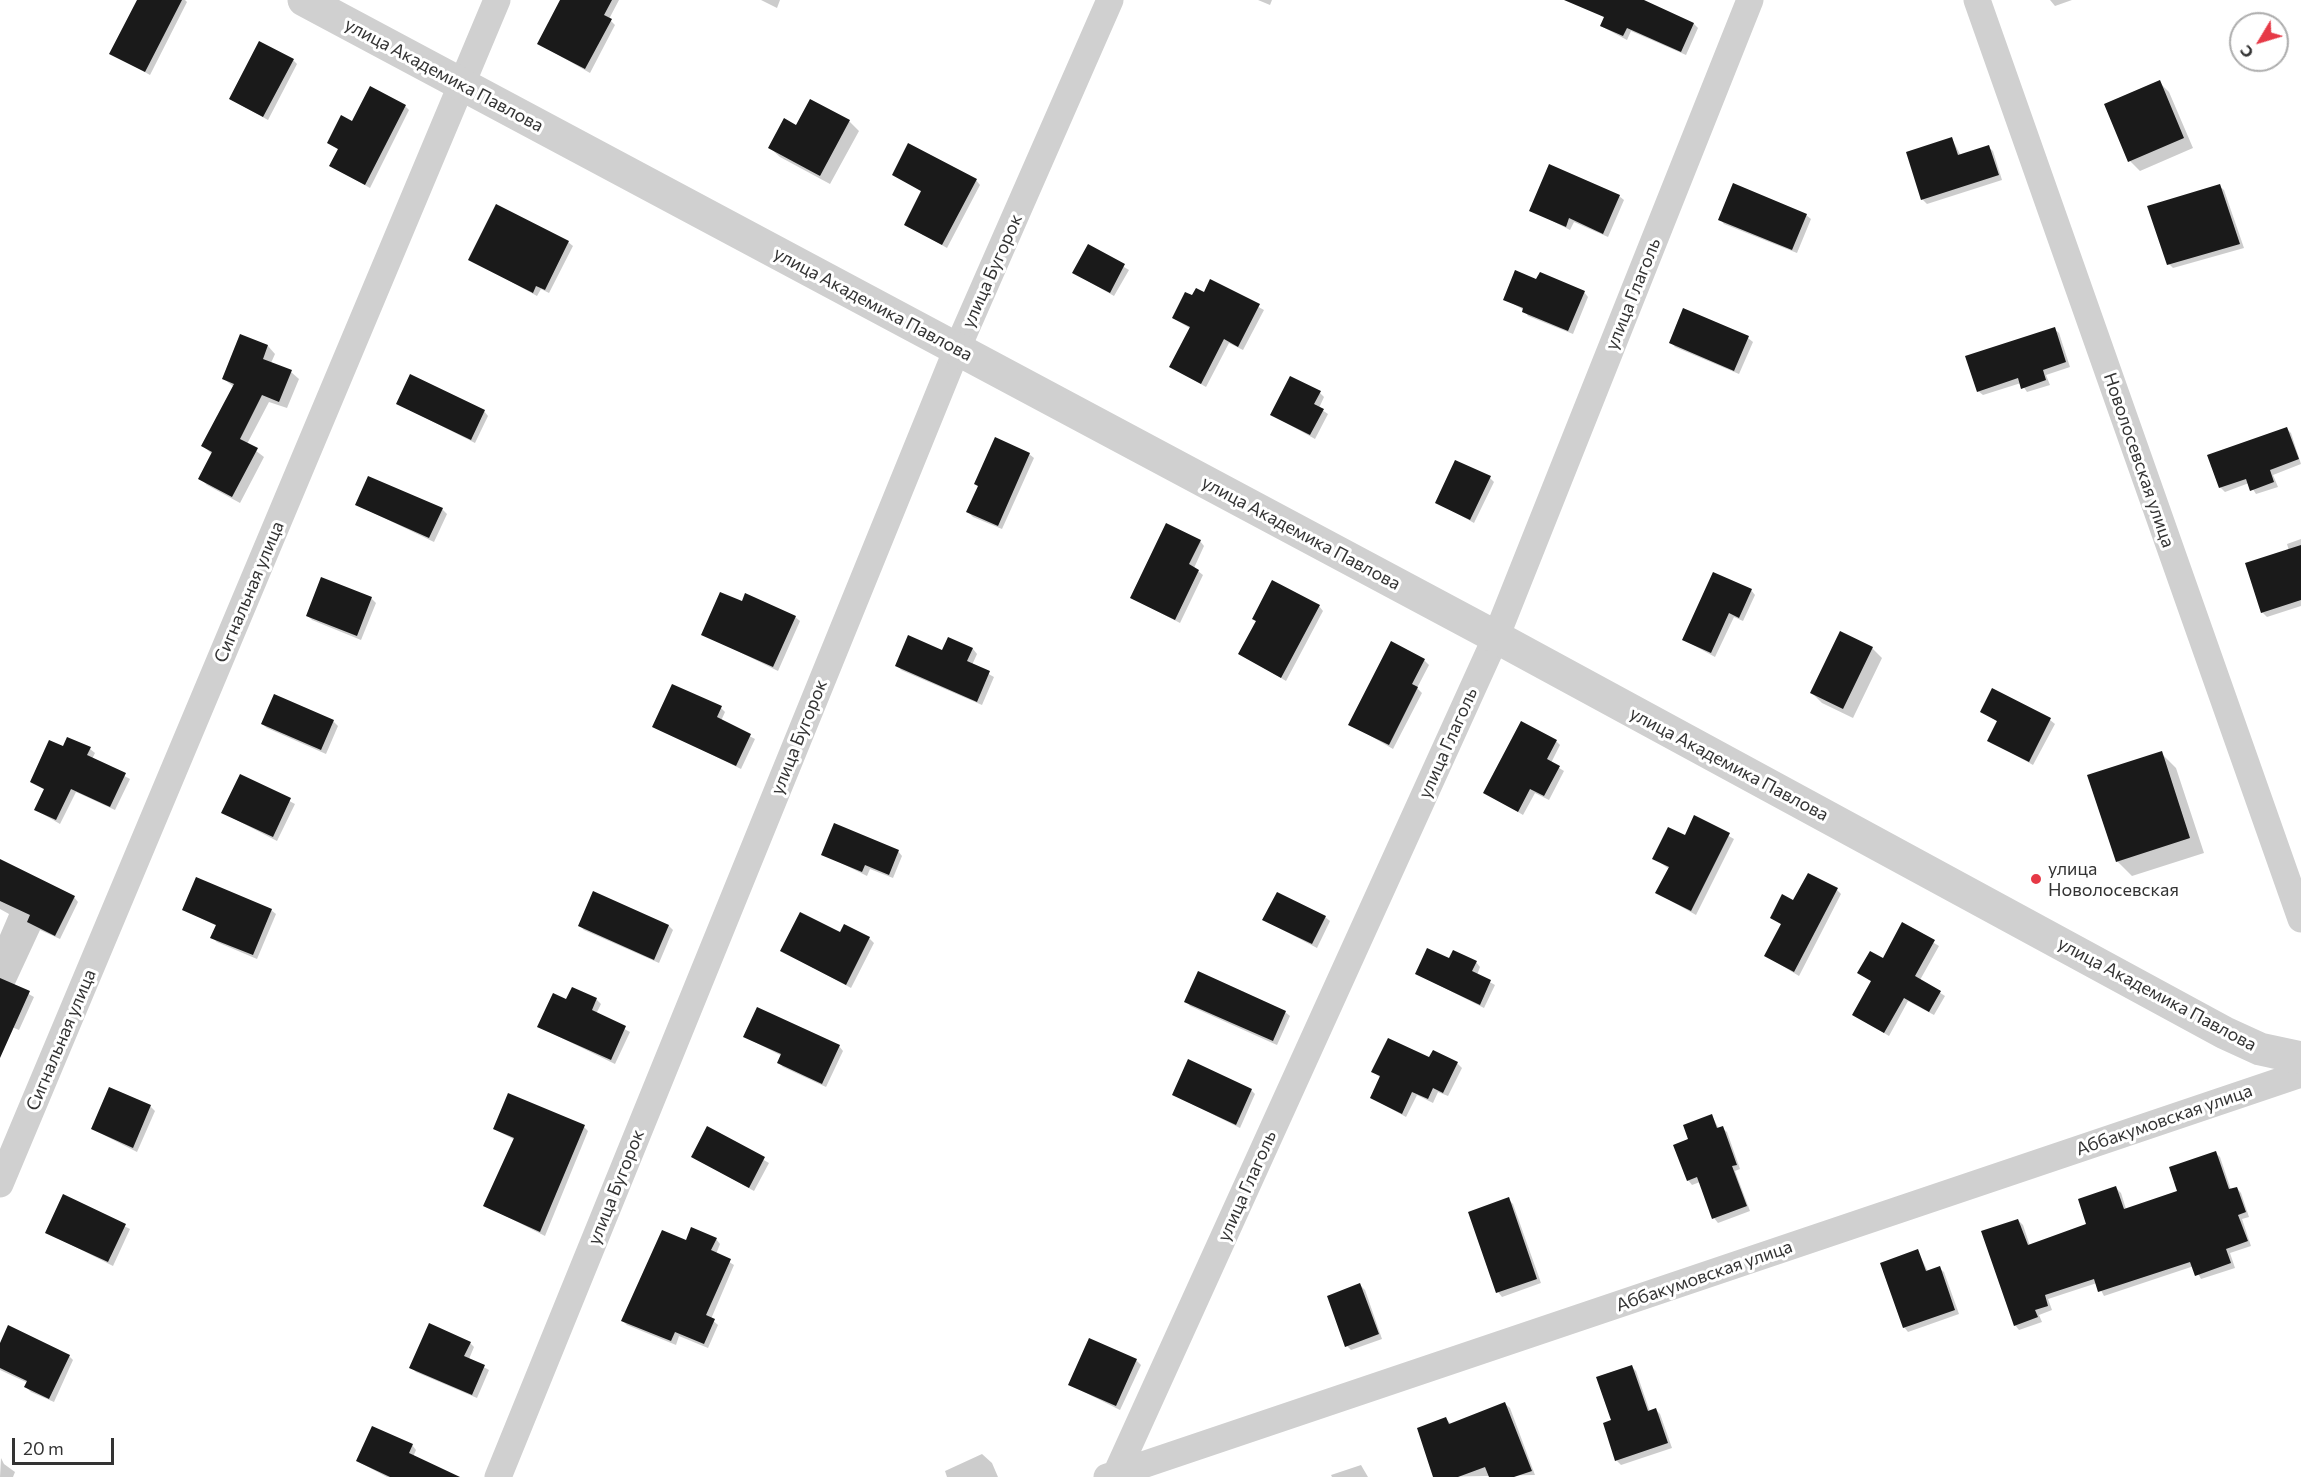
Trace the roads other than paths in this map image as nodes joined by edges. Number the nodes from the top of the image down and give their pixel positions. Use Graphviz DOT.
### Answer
graph roads {
  1 [pos="304,0"];
  2 [pos="497,0"];
  3 [pos="1110,0"];
  4 [pos="1750,0"];
  5 [pos="1977,0"];
  6 [pos="463,85"];
  7 [pos="957,349"];
  8 [pos="1496,637"];
  9 [pos="2301,919"];
  10 [pos="2301,1058"];
  11 [pos="2301,1074"];
  12 [pos="0,1184"];
  13 [pos="1112,1475"];
  14 [pos="498,1477"];
  1 -- 6 [label="street, улица Академика Павлова"];
  2 -- 6 [label="street, Сигнальная улица"];
  3 -- 7 [label="street, улица Бугорок"];
  4 -- 8 [label="street, улица Глаголь"];
  5 -- 9 [label="street, Новолосевская улица"];
  6 -- 7 [label="street, улица Академика Павлова"];
  6 -- 12 [label="street, Сигнальная улица"];
  7 -- 8 [label="street, улица Академика Павлова"];
  7 -- 14 [label="street, улица Бугорок"];
  8 -- 10 [label="street, улица Академика Павлова"];
  8 -- 13 [label="street, улица Глаголь"];
  11 -- 13 [label="street, Аббакумовская улица"];
}
